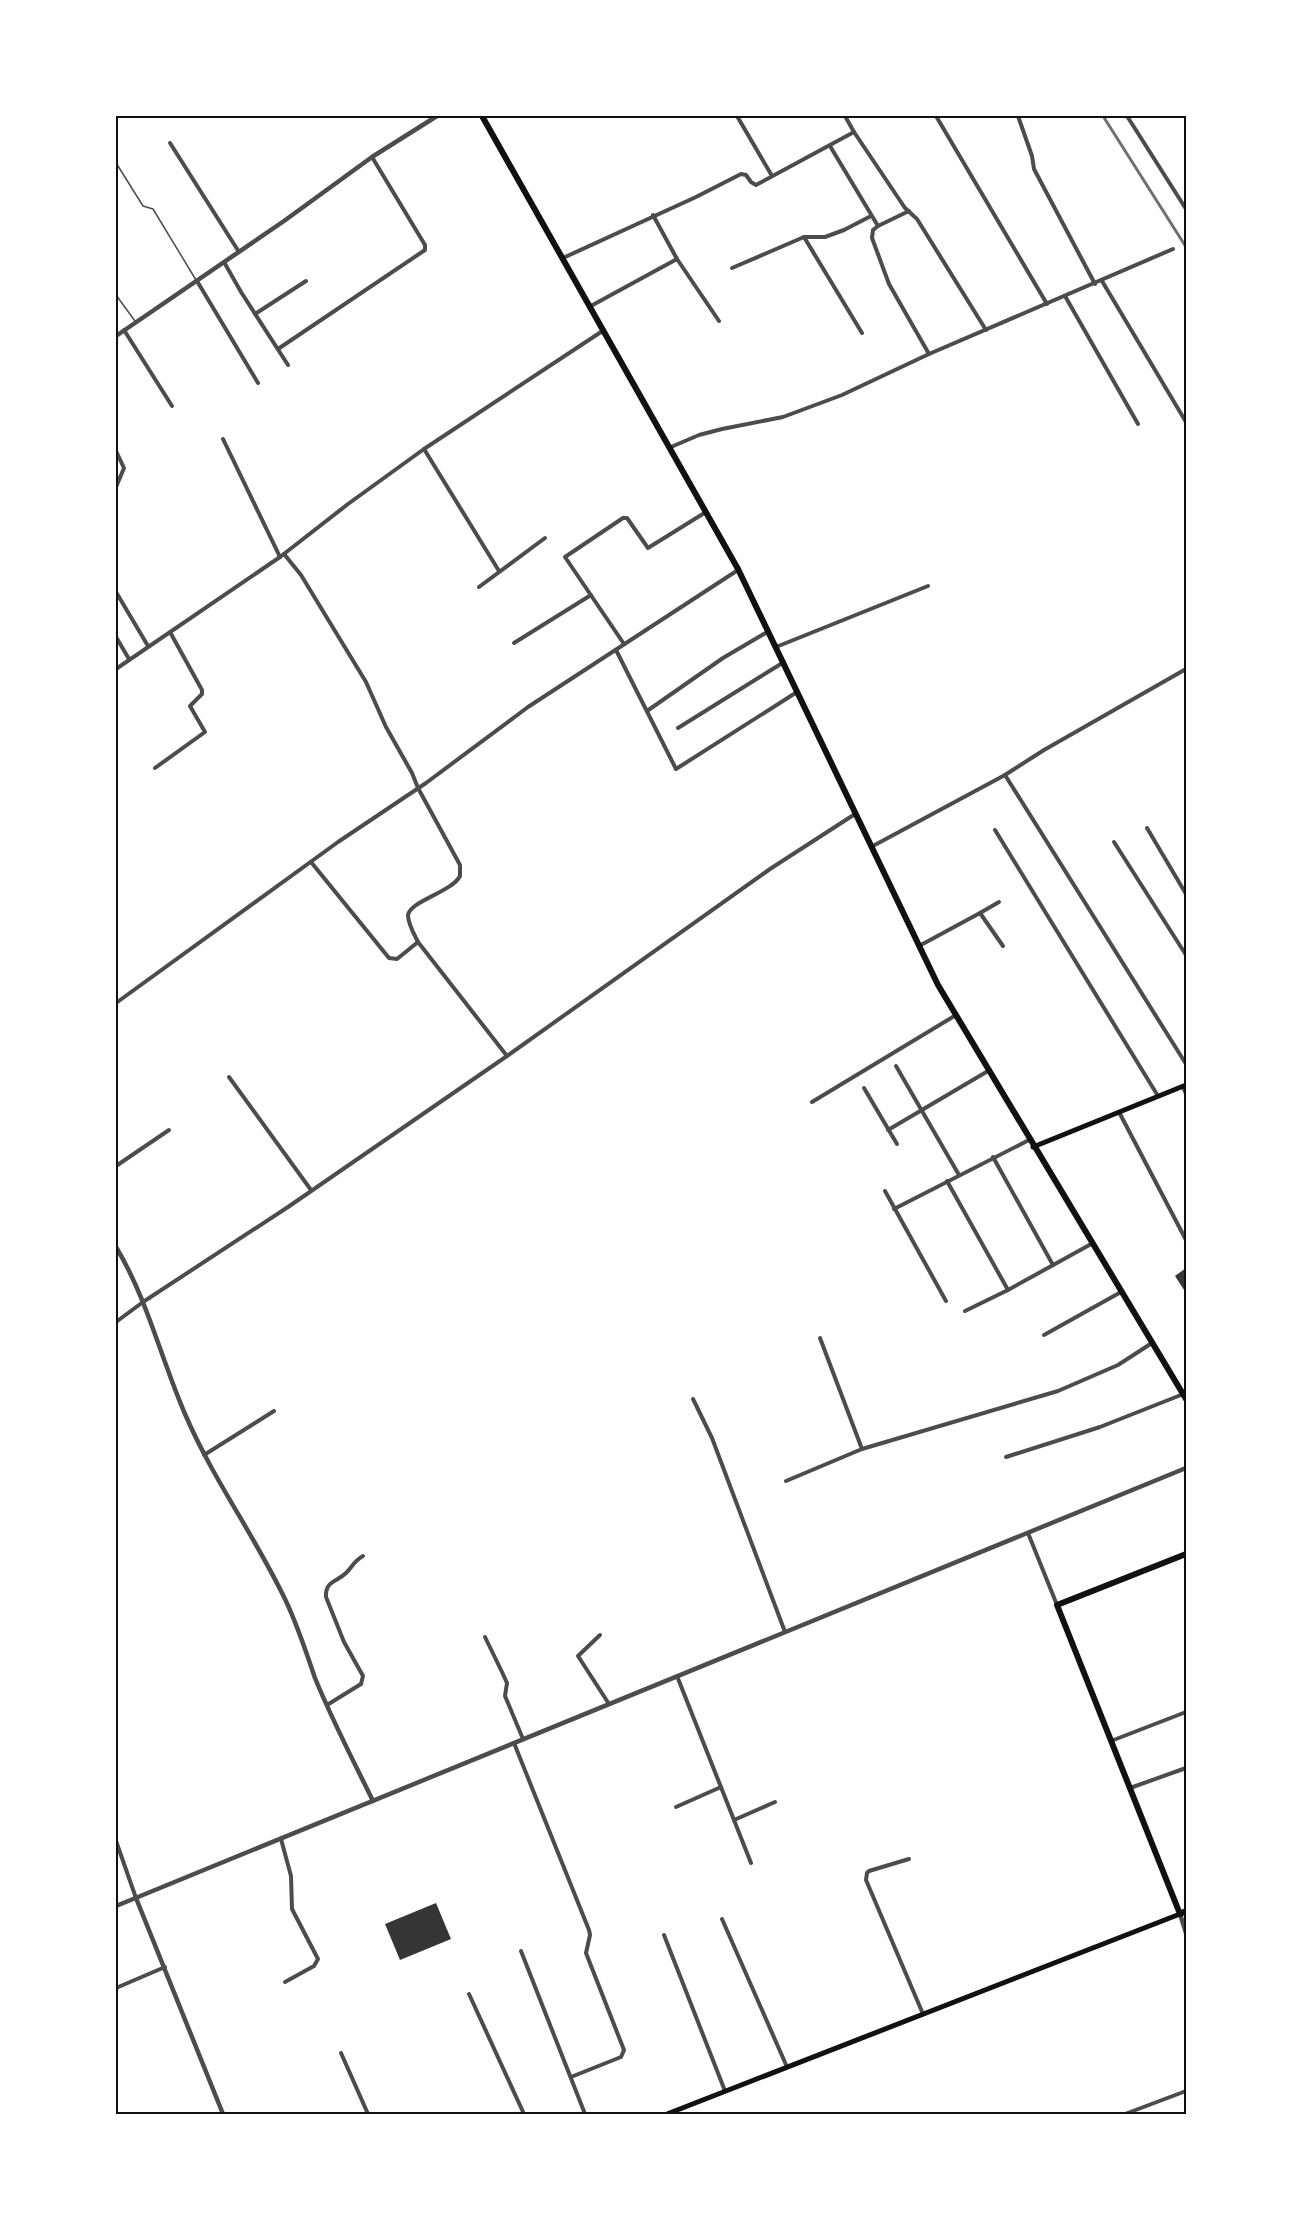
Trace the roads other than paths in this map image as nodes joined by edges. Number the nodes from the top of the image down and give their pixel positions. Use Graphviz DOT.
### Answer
graph roads {
  1 [pos="436,116"];
  2 [pos="482,116"];
  3 [pos="737,116"];
  4 [pos="845,116"];
  5 [pos="936,116"];
  6 [pos="1018,116"];
  7 [pos="1127,116"];
  8 [pos="854,132"];
  9 [pos="170,143"];
  10 [pos="830,146"];
  11 [pos="372,157"];
  12 [pos="118,166"];
  13 [pos="772,176"];
  14 [pos="1186,209"];
  15 [pos="909,212"];
  16 [pos="653,215"];
  17 [pos="871,216"];
  18 [pos="878,226"];
  19 [pos="804,237"];
  20 [pos="1173,249"];
  21 [pos="239,252"];
  22 [pos="562,259"];
  23 [pos="678,259"];
  24 [pos="223,261"];
  25 [pos="732,268"];
  26 [pos="197,280"];
  27 [pos="306,281"];
  28 [pos="1102,281"];
  29 [pos="1095,284"];
  30 [pos="116,295"];
  31 [pos="1065,296"];
  32 [pos="1047,304"];
  33 [pos="589,307"];
  34 [pos="255,314"];
  35 [pos="135,321"];
  36 [pos="719,321"];
  37 [pos="124,330"];
  38 [pos="604,330"];
  39 [pos="986,330"];
  40 [pos="862,333"];
  41 [pos="116,336"];
  42 [pos="278,349"];
  43 [pos="929,354"];
  44 [pos="288,365"];
  45 [pos="258,383"];
  46 [pos="172,406"];
  47 [pos="1186,422"];
  48 [pos="1138,424"];
  49 [pos="223,439"];
  50 [pos="671,447"];
  51 [pos="424,449"];
  52 [pos="116,452"];
  53 [pos="116,487"];
  54 [pos="707,512"];
  55 [pos="545,538"];
  56 [pos="282,556"];
  57 [pos="738,569"];
  58 [pos="499,571"];
  59 [pos="928,586"];
  60 [pos="479,587"];
  61 [pos="116,592"];
  62 [pos="591,595"];
  63 [pos="769,631"];
  64 [pos="170,632"];
  65 [pos="116,638"];
  66 [pos="514,643"];
  67 [pos="624,644"];
  68 [pos="148,646"];
  69 [pos="776,647"];
  70 [pos="616,651"];
  71 [pos="129,659"];
  72 [pos="784,662"];
  73 [pos="116,669"];
  74 [pos="1186,669"];
  75 [pos="798,691"];
  76 [pos="647,711"];
  77 [pos="678,729"];
  78 [pos="155,768"];
  79 [pos="1005,775"];
  80 [pos="418,788"];
  81 [pos="855,814"];
  82 [pos="1147,828"];
  83 [pos="995,830"];
  84 [pos="1114,842"];
  85 [pos="871,847"];
  86 [pos="311,862"];
  87 [pos="1186,894"];
  88 [pos="999,902"];
  89 [pos="980,913"];
  90 [pos="418,942"];
  91 [pos="1002,946"];
  92 [pos="918,947"];
  93 [pos="1186,955"];
  94 [pos="116,1003"];
  95 [pos="956,1015"];
  96 [pos="507,1056"];
  97 [pos="1186,1064"];
  98 [pos="896,1065"];
  99 [pos="988,1071"];
  100 [pos="229,1077"];
  101 [pos="1185,1086"];
  102 [pos="864,1088"];
  103 [pos="1186,1094"];
  104 [pos="1158,1096"];
  105 [pos="812,1102"];
  106 [pos="921,1111"];
  107 [pos="1119,1112"];
  108 [pos="169,1130"];
  109 [pos="888,1130"];
  110 [pos="1029,1140"];
  111 [pos="897,1144"];
  112 [pos="1033,1146"];
  113 [pos="993,1157"];
  114 [pos="116,1166"];
  115 [pos="959,1175"];
  116 [pos="947,1182"];
  117 [pos="311,1190"];
  118 [pos="885,1191"];
  119 [pos="894,1209"];
  120 [pos="1186,1240"];
  121 [pos="1093,1243"];
  122 [pos="116,1247"];
  123 [pos="1053,1265"];
  124 [pos="1008,1290"];
  125 [pos="1122,1291"];
  126 [pos="946,1301"];
  127 [pos="143,1302"];
  128 [pos="965,1311"];
  129 [pos="116,1322"];
  130 [pos="1044,1335"];
  131 [pos="820,1338"];
  132 [pos="1153,1342"];
  133 [pos="1186,1395"];
  134 [pos="693,1399"];
  135 [pos="274,1411"];
  136 [pos="862,1449"];
  137 [pos="204,1455"];
  138 [pos="1006,1457"];
  139 [pos="1186,1468"];
  140 [pos="786,1481"];
  141 [pos="1028,1533"];
  142 [pos="1186,1554"];
  143 [pos="363,1556"];
  144 [pos="1057,1605"];
  145 [pos="785,1632"];
  146 [pos="600,1635"];
  147 [pos="484,1636"];
  148 [pos="678,1676"];
  149 [pos="609,1704"];
  150 [pos="327,1705"];
  151 [pos="1186,1712"];
  152 [pos="523,1739"];
  153 [pos="1111,1741"];
  154 [pos="514,1743"];
  155 [pos="1186,1768"];
  156 [pos="721,1787"];
  157 [pos="1130,1788"];
  158 [pos="373,1801"];
  159 [pos="775,1802"];
  160 [pos="676,1807"];
  161 [pos="734,1820"];
  162 [pos="281,1839"];
  163 [pos="116,1841"];
  164 [pos="909,1859"];
  165 [pos="751,1863"];
  166 [pos="136,1898"];
  167 [pos="116,1906"];
  168 [pos="1183,1912"];
  169 [pos="723,1919"];
  170 [pos="1186,1933"];
  171 [pos="664,1935"];
  172 [pos="521,1951"];
  173 [pos="165,1967"];
  174 [pos="285,1982"];
  175 [pos="116,1988"];
  176 [pos="469,1994"];
  177 [pos="923,2015"];
  178 [pos="341,2053"];
  179 [pos="787,2067"];
  180 [pos="571,2077"];
  181 [pos="725,2091"];
  182 [pos="1186,2091"];
  183 [pos="223,2115"];
  184 [pos="368,2115"];
  185 [pos="524,2115"];
  186 [pos="585,2115"];
  187 [pos="667,2115"];
  188 [pos="1125,2115"];
  1 -- 11 [label="street"];
  2 -- 22 [label="main road"];
  3 -- 13 [label="street"];
  4 -- 8 [label="street"];
  5 -- 32 [label="street"];
  6 -- 29 [label="street"];
  7 -- 14 [label="street"];
  8 -- 10 [label="street"];
  8 -- 15 [label="street"];
  9 -- 21 [label="street"];
  10 -- 13 [label="street"];
  10 -- 17 [label="street"];
  11 -- 21 [label="street"];
  11 -- 42 [label="street"];
  12 -- 26 [label="lane"];
  13 -- 16 [label="street"];
  15 -- 18 [label="street"];
  15 -- 39 [label="street"];
  16 -- 22 [label="street"];
  16 -- 23 [label="street"];
  17 -- 18 [label="street"];
  17 -- 19 [label="street"];
  18 -- 43 [label="street"];
  19 -- 25 [label="street"];
  19 -- 40 [label="street"];
  20 -- 28 [label="street"];
  21 -- 24 [label="street"];
  22 -- 33 [label="main road"];
  23 -- 33 [label="street"];
  23 -- 36 [label="street"];
  24 -- 26 [label="street"];
  24 -- 34 [label="street"];
  26 -- 35 [label="street"];
  26 -- 45 [label="street"];
  27 -- 34 [label="street"];
  28 -- 29 [label="street"];
  28 -- 47 [label="street"];
  29 -- 31 [label="street"];
  30 -- 35 [label="lane"];
  31 -- 32 [label="street"];
  31 -- 48 [label="street"];
  32 -- 39 [label="street"];
  33 -- 38 [label="main road"];
  34 -- 42 [label="street"];
  35 -- 37 [label="street"];
  37 -- 41 [label="street"];
  37 -- 46 [label="street"];
  38 -- 50 [label="main road"];
  38 -- 51 [label="street"];
  39 -- 43 [label="street"];
  42 -- 44 [label="street"];
  43 -- 50 [label="street"];
  49 -- 56 [label="street"];
  50 -- 54 [label="main road"];
  51 -- 56 [label="street"];
  51 -- 58 [label="street"];
  52 -- 53 [label="street"];
  54 -- 57 [label="main road"];
  54 -- 62 [label="street"];
  55 -- 58 [label="street"];
  56 -- 64 [label="street"];
  56 -- 80 [label="street"];
  57 -- 63 [label="main road"];
  57 -- 67 [label="street"];
  58 -- 60 [label="street"];
  59 -- 69 [label="street"];
  61 -- 68 [label="street"];
  62 -- 66 [label="street"];
  62 -- 67 [label="street"];
  63 -- 69 [label="main road"];
  63 -- 76 [label="street"];
  64 -- 68 [label="street"];
  64 -- 78 [label="street"];
  65 -- 71 [label="street"];
  67 -- 70 [label="street"];
  68 -- 71 [label="street"];
  69 -- 72 [label="main road"];
  70 -- 76 [label="street"];
  70 -- 80 [label="street"];
  71 -- 73 [label="street"];
  72 -- 75 [label="main road"];
  72 -- 77 [label="street"];
  74 -- 79 [label="street"];
  75 -- 76 [label="street"];
  75 -- 81 [label="main road"];
  79 -- 85 [label="street"];
  79 -- 97 [label="street"];
  80 -- 86 [label="street"];
  80 -- 90 [label="street"];
  81 -- 85 [label="main road"];
  81 -- 96 [label="street"];
  82 -- 87 [label="street"];
  83 -- 104 [label="street"];
  84 -- 93 [label="street"];
  85 -- 92 [label="main road"];
  86 -- 90 [label="street"];
  86 -- 94 [label="street"];
  88 -- 89 [label="street"];
  89 -- 91 [label="street"];
  89 -- 92 [label="street"];
  90 -- 96 [label="street"];
  92 -- 95 [label="main road"];
  95 -- 99 [label="main road"];
  95 -- 105 [label="street"];
  96 -- 117 [label="street"];
  98 -- 106 [label="street"];
  99 -- 106 [label="street"];
  99 -- 110 [label="main road"];
  100 -- 117 [label="street"];
  101 -- 103 [label="street"];
  101 -- 104 [label="main road"];
  102 -- 109 [label="street"];
  104 -- 107 [label="main road"];
  106 -- 109 [label="street"];
  106 -- 115 [label="street"];
  107 -- 112 [label="main road"];
  107 -- 120 [label="street"];
  108 -- 114 [label="street"];
  109 -- 111 [label="street"];
  110 -- 112 [label="main road"];
  110 -- 113 [label="street"];
  112 -- 121 [label="main road"];
  113 -- 115 [label="street"];
  113 -- 123 [label="street"];
  115 -- 116 [label="street"];
  116 -- 119 [label="street"];
  116 -- 124 [label="street"];
  117 -- 127 [label="street"];
  118 -- 119 [label="street"];
  119 -- 126 [label="street"];
  121 -- 123 [label="street"];
  121 -- 125 [label="main road"];
  122 -- 127 [label="street"];
  123 -- 124 [label="street"];
  124 -- 128 [label="street"];
  125 -- 130 [label="street"];
  125 -- 132 [label="main road"];
  127 -- 129 [label="street"];
  127 -- 137 [label="street"];
  131 -- 136 [label="street"];
  132 -- 133 [label="main road"];
  132 -- 136 [label="street"];
  133 -- 138 [label="street"];
  134 -- 145 [label="street"];
  135 -- 137 [label="street"];
  136 -- 140 [label="street"];
  137 -- 150 [label="street"];
  139 -- 141 [label="street"];
  141 -- 144 [label="street"];
  141 -- 145 [label="street"];
  142 -- 144 [label="main road"];
  143 -- 150 [label="street"];
  144 -- 153 [label="main road"];
  145 -- 148 [label="street"];
  146 -- 149 [label="street"];
  147 -- 152 [label="street"];
  148 -- 149 [label="street"];
  148 -- 156 [label="street"];
  149 -- 152 [label="street"];
  150 -- 158 [label="street"];
  151 -- 153 [label="street"];
  152 -- 154 [label="street"];
  153 -- 157 [label="main road"];
  154 -- 158 [label="street"];
  154 -- 180 [label="street"];
  155 -- 157 [label="street"];
  156 -- 160 [label="street"];
  156 -- 161 [label="street"];
  157 -- 168 [label="main road"];
  158 -- 162 [label="street"];
  159 -- 161 [label="street"];
  161 -- 165 [label="street"];
  162 -- 166 [label="street"];
  162 -- 174 [label="street"];
  163 -- 166 [label="street"];
  164 -- 177 [label="street"];
  166 -- 167 [label="street"];
  166 -- 173 [label="street"];
  168 -- 170 [label="street"];
  168 -- 177 [label="main road"];
  169 -- 179 [label="street"];
  171 -- 181 [label="street"];
  172 -- 180 [label="street"];
  173 -- 175 [label="street"];
  173 -- 183 [label="street"];
  176 -- 185 [label="street"];
  177 -- 179 [label="main road"];
  178 -- 184 [label="street"];
  179 -- 181 [label="main road"];
  180 -- 186 [label="street"];
  181 -- 187 [label="main road"];
  182 -- 188 [label="street"];
}
